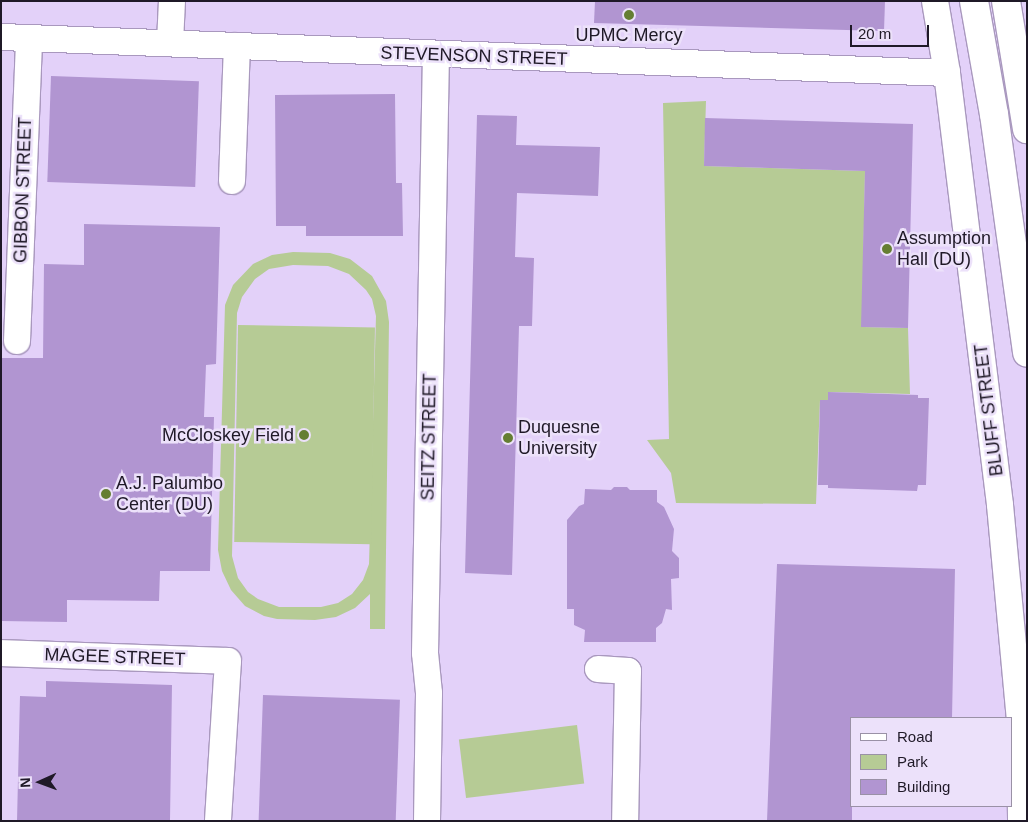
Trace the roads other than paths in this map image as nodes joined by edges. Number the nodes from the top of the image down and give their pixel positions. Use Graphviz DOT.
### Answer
graph roads {
  1 [pos="172,1"];
  2 [pos="935,1"];
  3 [pos="974,1"];
  4 [pos="1006,1"];
  5 [pos="1,37"];
  6 [pos="29,38"];
  7 [pos="170,44"];
  8 [pos="237,46"];
  9 [pos="436,54"];
  10 [pos="947,74"];
  11 [pos="1027,129"];
  12 [pos="232,181"];
  13 [pos="17,341"];
  14 [pos="1027,353"];
  15 [pos="1,653"];
  16 [pos="598,669"];
  17 [pos="218,821"];
  18 [pos="427,821"];
  19 [pos="625,821"];
  20 [pos="1021,821"];
  1 -- 7 [label="street"];
  2 -- 10 [label="street, BLUFF STREET"];
  3 -- 14 [label="highway"];
  4 -- 11 [label="highway"];
  5 -- 6 [label="street, STEVENSON STREET"];
  6 -- 7 [label="street, STEVENSON STREET"];
  6 -- 13 [label="street, GIBBON STREET"];
  7 -- 8 [label="street, STEVENSON STREET"];
  8 -- 9 [label="street, STEVENSON STREET"];
  8 -- 12 [label="street"];
  9 -- 10 [label="street, STEVENSON STREET"];
  9 -- 18 [label="street, SEITZ STREET"];
  10 -- 20 [label="street, BLUFF STREET"];
  15 -- 17 [label="street, MAGEE STREET"];
  16 -- 19 [label="street"];
}
